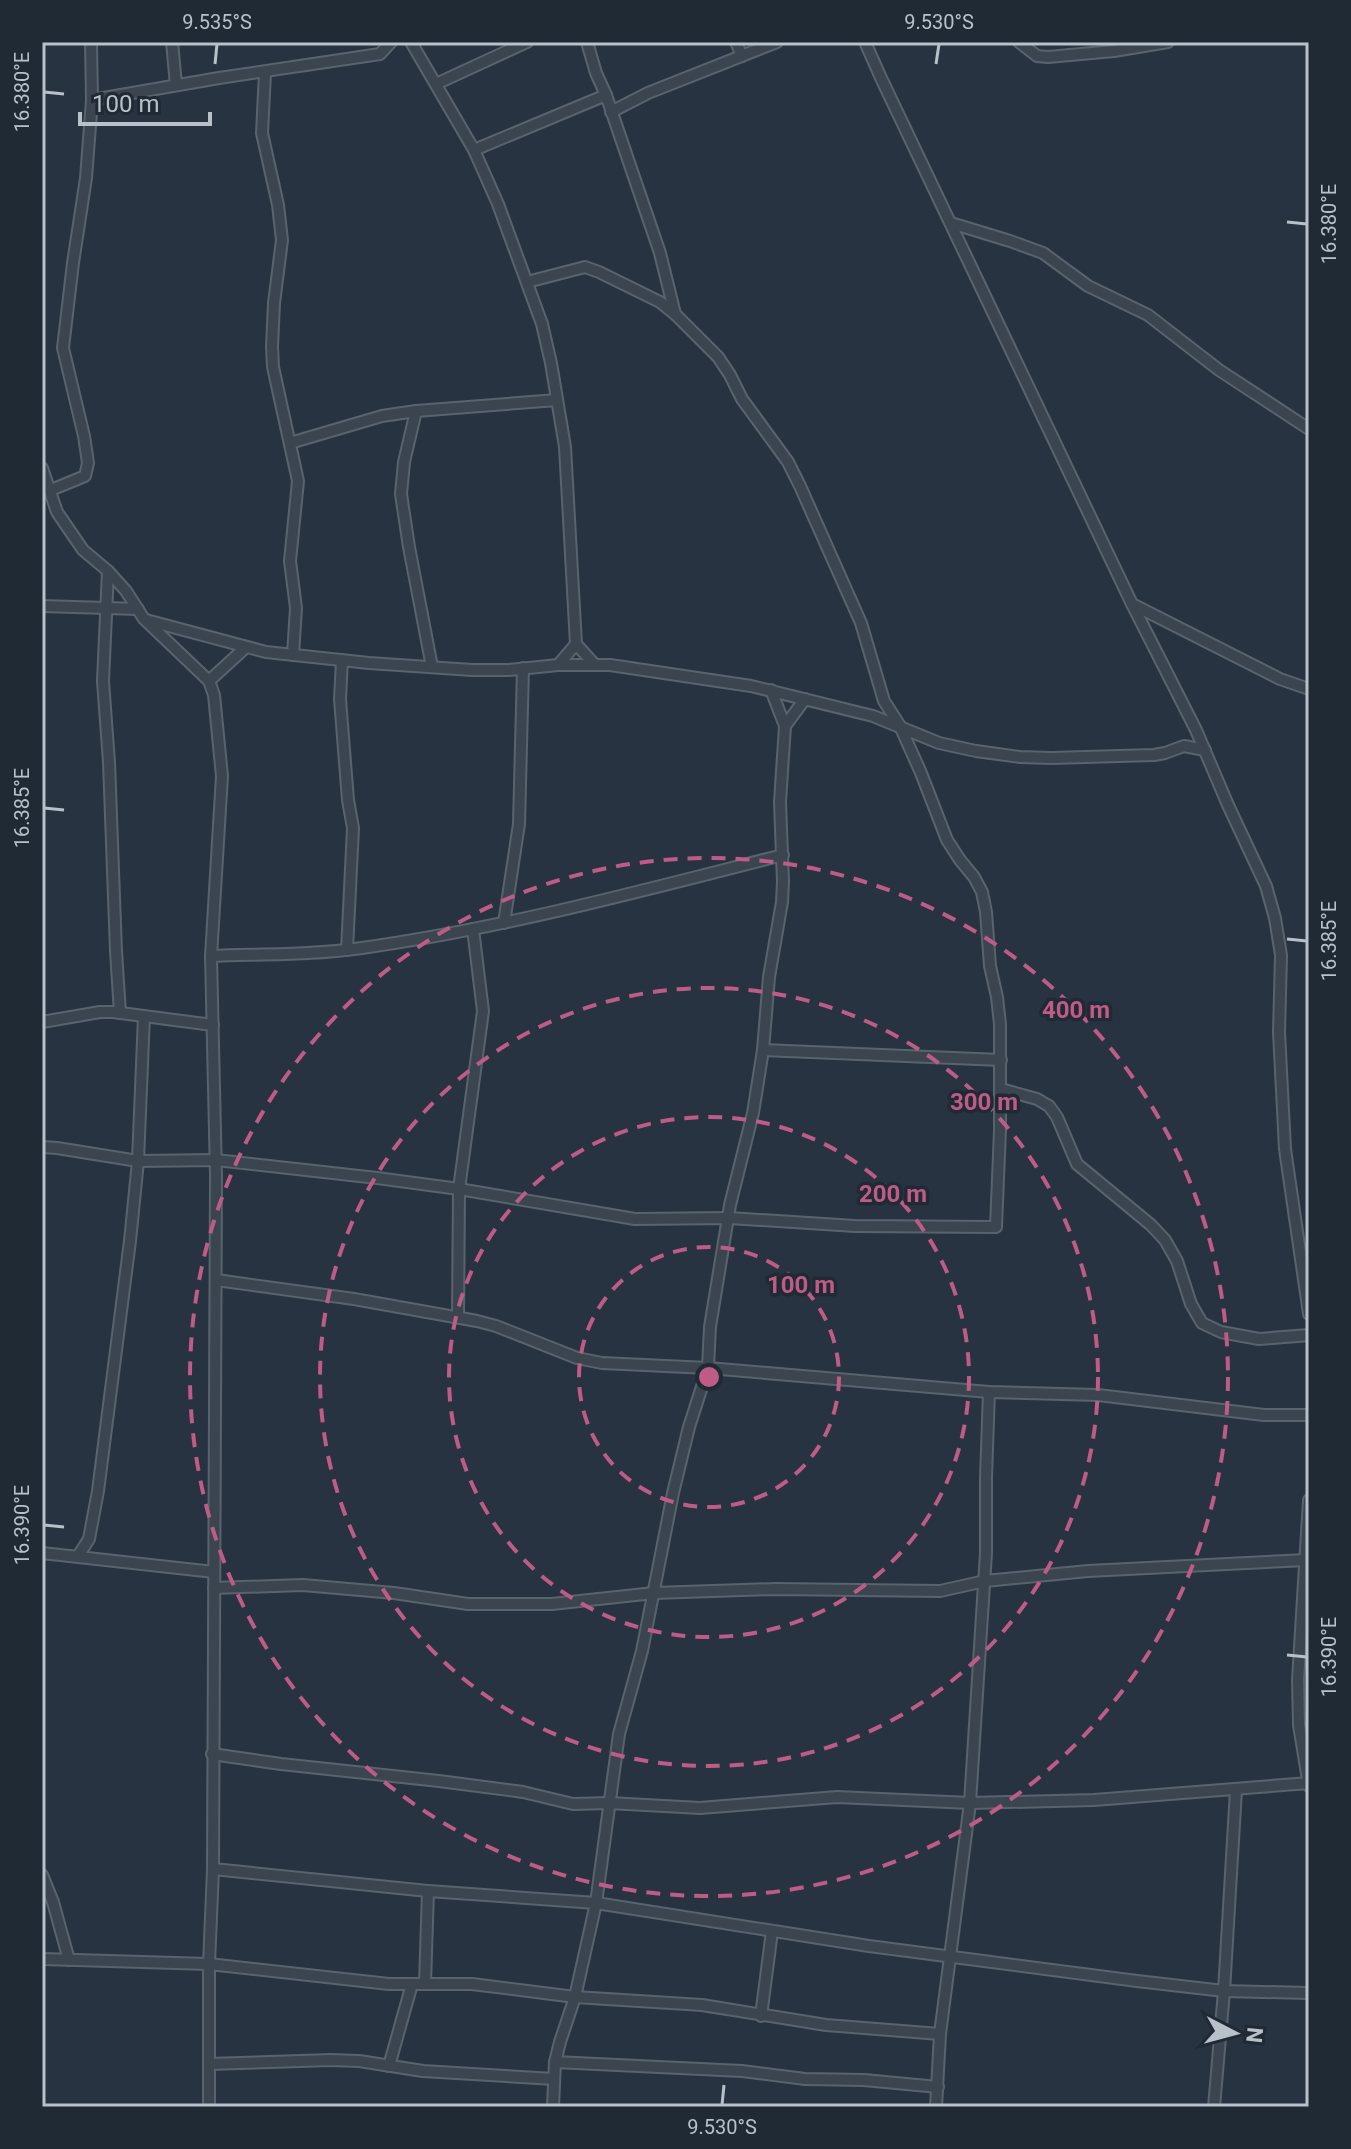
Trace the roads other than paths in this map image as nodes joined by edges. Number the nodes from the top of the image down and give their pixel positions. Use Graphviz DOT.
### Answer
graph roads {
  1 [pos="91,42"];
  2 [pos="172,42"];
  3 [pos="391,42"];
  4 [pos="411,42"];
  5 [pos="527,42"];
  6 [pos="587,42"];
  7 [pos="736,42"];
  8 [pos="777,42"];
  9 [pos="865,42"];
  10 [pos="1019,42"];
  11 [pos="1168,42"];
  12 [pos="742,56"];
  13 [pos="265,73"];
  14 [pos="436,84"];
  15 [pos="176,85"];
  16 [pos="606,95"];
  17 [pos="92,100"];
  18 [pos="611,112"];
  19 [pos="474,150"];
  20 [pos="951,223"];
  21 [pos="527,282"];
  22 [pos="675,314"];
  23 [pos="557,400"];
  24 [pos="416,411"];
  25 [pos="1309,429"];
  26 [pos="290,443"];
  27 [pos="42,468"];
  28 [pos="51,490"];
  29 [pos="108,571"];
  30 [pos="1132,604"];
  31 [pos="42,606"];
  32 [pos="105,609"];
  33 [pos="141,614"];
  34 [pos="576,644"];
  35 [pos="246,647"];
  36 [pos="293,655"];
  37 [pos="342,660"];
  38 [pos="558,665"];
  39 [pos="595,665"];
  40 [pos="432,667"];
  41 [pos="523,668"];
  42 [pos="209,681"];
  43 [pos="1309,689"];
  44 [pos="771,690"];
  45 [pos="805,699"];
  46 [pos="785,726"];
  47 [pos="900,726"];
  48 [pos="1196,730"];
  49 [pos="1184,746"];
  50 [pos="1205,750"];
  51 [pos="783,855"];
  52 [pos="504,923"];
  53 [pos="473,929"];
  54 [pos="347,950"];
  55 [pos="211,956"];
  56 [pos="120,1013"];
  57 [pos="144,1016"];
  58 [pos="42,1022"];
  59 [pos="213,1025"];
  60 [pos="763,1050"];
  61 [pos="1001,1060"];
  62 [pos="1001,1089"];
  63 [pos="42,1147"];
  64 [pos="216,1160"];
  65 [pos="138,1161"];
  66 [pos="459,1189"];
  67 [pos="729,1218"];
  68 [pos="216,1280"];
  69 [pos="1309,1314"];
  70 [pos="458,1317"];
  71 [pos="1309,1335"];
  72 [pos="708,1368"];
  73 [pos="989,1392"];
  74 [pos="1309,1415"];
  75 [pos="1309,1500"];
  76 [pos="89,1539"];
  77 [pos="1308,1544"];
  78 [pos="42,1553"];
  79 [pos="78,1556"];
  80 [pos="100,1559"];
  81 [pos="1306,1560"];
  82 [pos="214,1572"];
  83 [pos="985,1581"];
  84 [pos="214,1588"];
  85 [pos="654,1593"];
  86 [pos="212,1754"];
  87 [pos="1309,1784"];
  88 [pos="1236,1790"];
  89 [pos="609,1803"];
  90 [pos="970,1803"];
  91 [pos="213,1869"];
  92 [pos="42,1875"];
  93 [pos="428,1891"];
  94 [pos="596,1903"];
  95 [pos="772,1931"];
  96 [pos="952,1955"];
  97 [pos="42,1959"];
  98 [pos="69,1960"];
  99 [pos="209,1964"];
  100 [pos="412,1984"];
  101 [pos="425,1984"];
  102 [pos="1224,1991"];
  103 [pos="1309,1993"];
  104 [pos="575,1997"];
  105 [pos="761,2016"];
  106 [pos="940,2034"];
  107 [pos="555,2062"];
  108 [pos="209,2064"];
  109 [pos="389,2066"];
  110 [pos="554,2079"];
  111 [pos="938,2087"];
  112 [pos="209,2107"];
  113 [pos="553,2107"];
  114 [pos="936,2107"];
  115 [pos="1214,2107"];
  1 -- 17 [label="street"];
  2 -- 15 [label="street"];
  3 -- 13 [label="street"];
  4 -- 14 [label="street"];
  5 -- 14 [label="street"];
  6 -- 16 [label="street"];
  7 -- 12 [label="street"];
  8 -- 12 [label="street"];
  9 -- 20 [label="street"];
  10 -- 11 [label="street"];
  12 -- 18 [label="street"];
  13 -- 15 [label="street"];
  13 -- 26 [label="street"];
  14 -- 19 [label="street"];
  15 -- 17 [label="street"];
  16 -- 18 [label="street"];
  16 -- 19 [label="street"];
  17 -- 28 [label="street"];
  18 -- 22 [label="street"];
  19 -- 21 [label="street"];
  20 -- 25 [label="street"];
  20 -- 30 [label="street"];
  21 -- 22 [label="street"];
  21 -- 23 [label="street"];
  22 -- 47 [label="street"];
  23 -- 24 [label="street"];
  23 -- 34 [label="street"];
  24 -- 26 [label="street"];
  24 -- 40 [label="street"];
  26 -- 36 [label="street"];
  27 -- 28 [label="street"];
  28 -- 29 [label="street"];
  29 -- 32 [label="street"];
  29 -- 33 [label="street"];
  30 -- 43 [label="street"];
  30 -- 48 [label="street"];
  31 -- 32 [label="street"];
  32 -- 33 [label="street"];
  32 -- 56 [label="street"];
  33 -- 35 [label="street"];
  33 -- 42 [label="street"];
  34 -- 38 [label="street"];
  34 -- 39 [label="street"];
  35 -- 36 [label="street"];
  35 -- 42 [label="street"];
  36 -- 37 [label="street"];
  37 -- 40 [label="street"];
  37 -- 54 [label="street"];
  38 -- 39 [label="street"];
  38 -- 41 [label="street"];
  39 -- 44 [label="street"];
  40 -- 41 [label="street"];
  41 -- 52 [label="street"];
  42 -- 55 [label="street"];
  44 -- 45 [label="street"];
  44 -- 46 [label="street"];
  45 -- 46 [label="street"];
  45 -- 47 [label="street"];
  46 -- 51 [label="street"];
  47 -- 49 [label="street"];
  47 -- 61 [label="street"];
  48 -- 49 [label="street"];
  48 -- 50 [label="street"];
  49 -- 50 [label="street"];
  50 -- 69 [label="street"];
  51 -- 52 [label="street"];
  51 -- 60 [label="street"];
  52 -- 53 [label="street"];
  53 -- 54 [label="street"];
  53 -- 66 [label="street"];
  54 -- 55 [label="street"];
  55 -- 59 [label="street"];
  56 -- 57 [label="street"];
  56 -- 58 [label="street"];
  57 -- 59 [label="street"];
  57 -- 65 [label="street"];
  59 -- 64 [label="street"];
  60 -- 61 [label="street"];
  60 -- 67 [label="street"];
  61 -- 62 [label="street"];
  62 -- 67 [label="street"];
  62 -- 71 [label="street"];
  63 -- 65 [label="street"];
  64 -- 65 [label="street"];
  64 -- 66 [label="street"];
  64 -- 68 [label="street"];
  65 -- 76 [label="street"];
  66 -- 67 [label="street"];
  66 -- 70 [label="street"];
  67 -- 72 [label="street"];
  68 -- 70 [label="street"];
  68 -- 82 [label="street"];
  70 -- 72 [label="street"];
  72 -- 73 [label="street"];
  72 -- 85 [label="street"];
  73 -- 74 [label="street"];
  73 -- 83 [label="street"];
  75 -- 77 [label="street"];
  76 -- 79 [label="street"];
  76 -- 80 [label="street"];
  77 -- 81 [label="street"];
  78 -- 79 [label="street"];
  79 -- 80 [label="street"];
  80 -- 82 [label="street"];
  81 -- 83 [label="street"];
  81 -- 87 [label="street"];
  82 -- 84 [label="street"];
  83 -- 85 [label="street"];
  83 -- 90 [label="street"];
  84 -- 85 [label="street"];
  84 -- 86 [label="street"];
  85 -- 89 [label="street"];
  86 -- 89 [label="street"];
  86 -- 91 [label="street"];
  87 -- 88 [label="street"];
  88 -- 90 [label="street"];
  88 -- 102 [label="street"];
  89 -- 90 [label="street"];
  89 -- 94 [label="street"];
  90 -- 96 [label="street"];
  91 -- 93 [label="street"];
  91 -- 99 [label="street"];
  92 -- 98 [label="street"];
  93 -- 94 [label="street"];
  93 -- 101 [label="street"];
  94 -- 95 [label="street"];
  94 -- 104 [label="street"];
  95 -- 96 [label="street"];
  95 -- 105 [label="street"];
  96 -- 102 [label="street"];
  96 -- 106 [label="street"];
  97 -- 98 [label="street"];
  98 -- 99 [label="street"];
  99 -- 100 [label="street"];
  99 -- 108 [label="street"];
  100 -- 101 [label="street"];
  100 -- 109 [label="street"];
  101 -- 104 [label="street"];
  102 -- 103 [label="street"];
  102 -- 115 [label="street"];
  104 -- 105 [label="street"];
  104 -- 107 [label="street"];
  105 -- 106 [label="street"];
  106 -- 111 [label="street"];
  107 -- 110 [label="street"];
  107 -- 111 [label="street"];
  108 -- 109 [label="street"];
  108 -- 112 [label="street"];
  109 -- 110 [label="street"];
  110 -- 113 [label="street"];
  111 -- 114 [label="street"];
}
